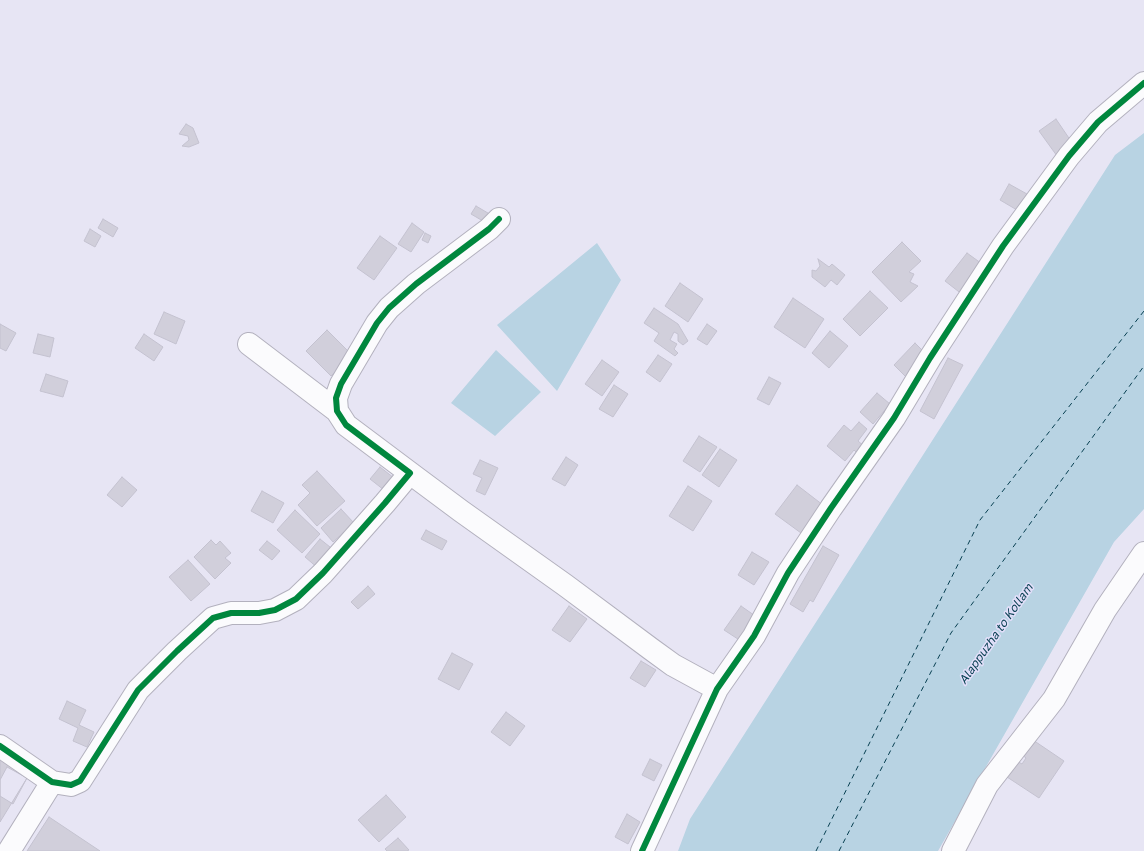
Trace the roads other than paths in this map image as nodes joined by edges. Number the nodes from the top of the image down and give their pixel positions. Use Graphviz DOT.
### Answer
graph roads {
  1 [pos="1144,83"];
  2 [pos="499,219"];
  3 [pos="250,344"];
  4 [pos="337,411"];
  5 [pos="410,473"];
  6 [pos="1144,553"];
  7 [pos="717,690"];
  8 [pos="0,746"];
  9 [pos="52,782"];
  10 [pos="9,851"];
  11 [pos="642,851"];
  12 [pos="953,851"];
  1 -- 7 [label="street"];
  2 -- 4 [label="street"];
  3 -- 4 [label="street"];
  4 -- 5 [label="street"];
  5 -- 7 [label="street"];
  5 -- 9 [label="street"];
  6 -- 12 [label="street"];
  7 -- 11 [label="street"];
  8 -- 9 [label="street"];
  9 -- 10 [label="street"];
}
